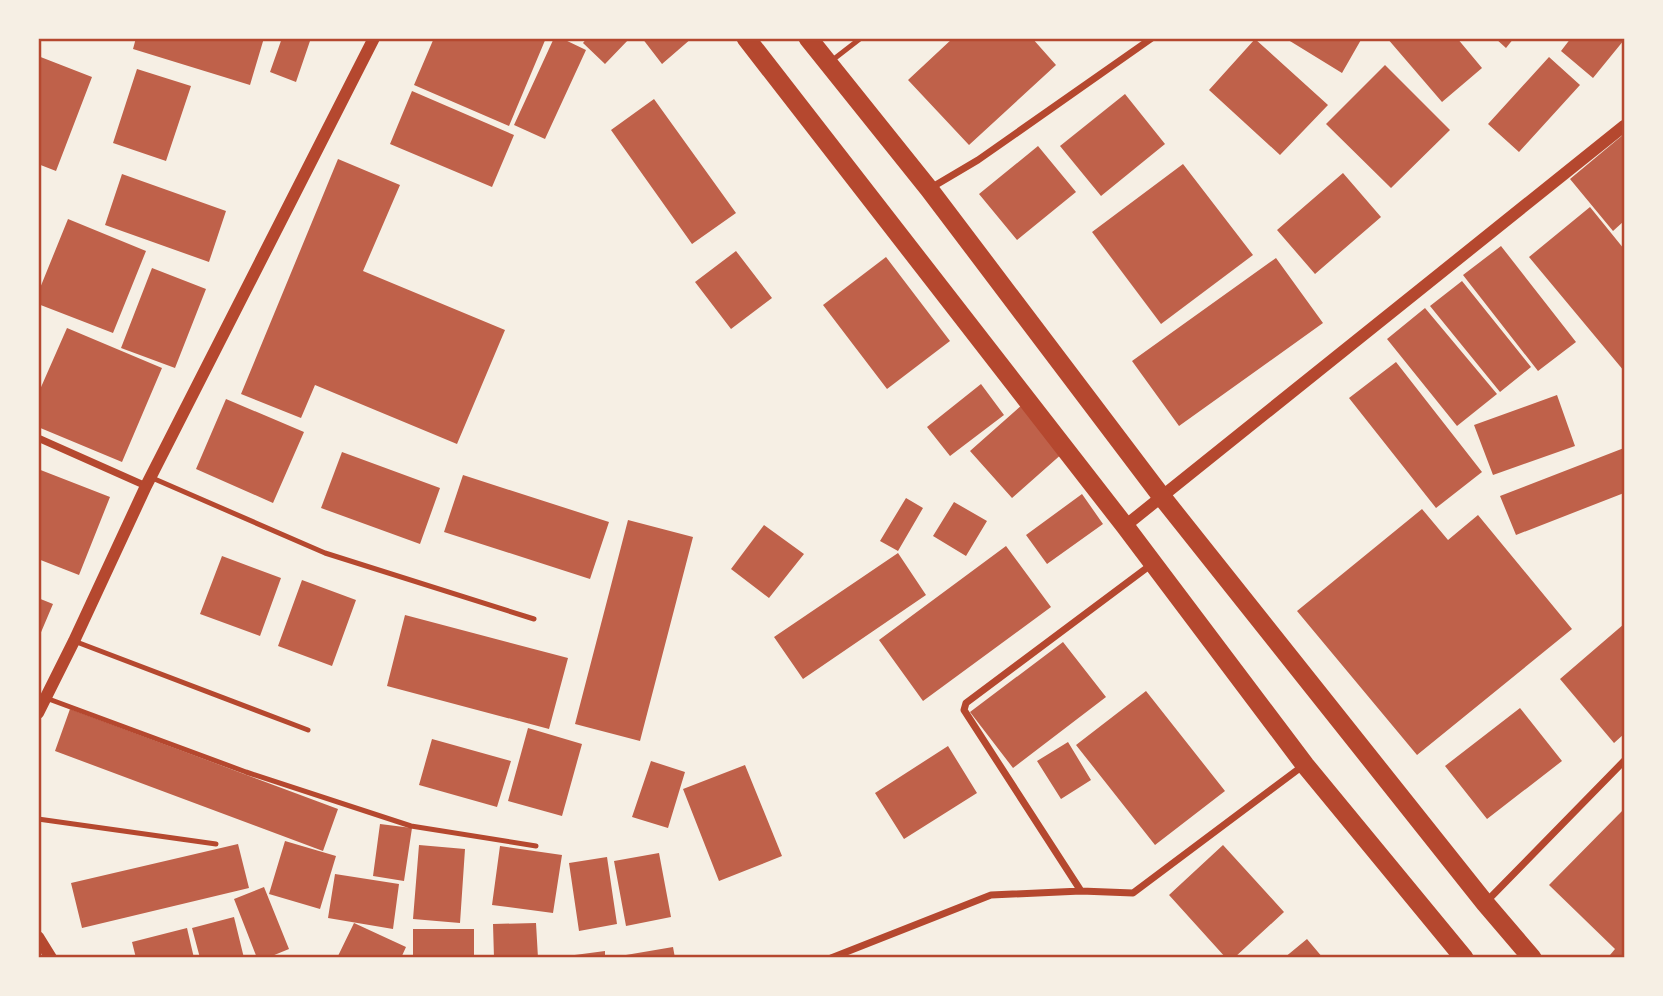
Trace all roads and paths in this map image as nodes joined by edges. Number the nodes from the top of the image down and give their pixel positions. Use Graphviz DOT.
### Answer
graph roads {
  1 [pos="374,38"];
  2 [pos="746,38"];
  3 [pos="807,38"];
  4 [pos="862,38"];
  5 [pos="1152,38"];
  6 [pos="828,64"];
  7 [pos="1625,126"];
  8 [pos="929,189"];
  9 [pos="38,438"];
  10 [pos="148,481"];
  11 [pos="1163,497"];
  12 [pos="1125,526"];
  13 [pos="1152,563"];
  14 [pos="534,619"];
  15 [pos="74,641"];
  16 [pos="46,698"];
  17 [pos="38,713"];
  18 [pos="308,730"];
  19 [pos="1625,761"];
  20 [pos="1305,765"];
  21 [pos="38,819"];
  22 [pos="216,844"];
  23 [pos="536,846"];
  24 [pos="1081,891"];
  25 [pos="1485,903"];
  26 [pos="38,937"];
  27 [pos="51,957"];
  28 [pos="831,957"];
  29 [pos="1464,957"];
  30 [pos="1532,957"];
  1 -- 10 [label="street"];
  2 -- 12 [label="highway"];
  3 -- 6 [label="highway"];
  4 -- 6 [label="lane"];
  5 -- 8 [label="street"];
  6 -- 8 [label="highway"];
  7 -- 11 [label="street"];
  8 -- 11 [label="highway"];
  9 -- 10 [label="street"];
  10 -- 14 [label="lane"];
  10 -- 15 [label="street"];
  11 -- 12 [label="street"];
  11 -- 25 [label="highway"];
  12 -- 13 [label="highway"];
  13 -- 20 [label="highway"];
  13 -- 24 [label="street"];
  15 -- 16 [label="street"];
  15 -- 18 [label="lane"];
  16 -- 17 [label="street"];
  16 -- 23 [label="lane"];
  19 -- 25 [label="street"];
  20 -- 24 [label="street"];
  20 -- 29 [label="highway"];
  21 -- 22 [label="lane"];
  24 -- 28 [label="street"];
  25 -- 30 [label="highway"];
  26 -- 27 [label="street"];
}
